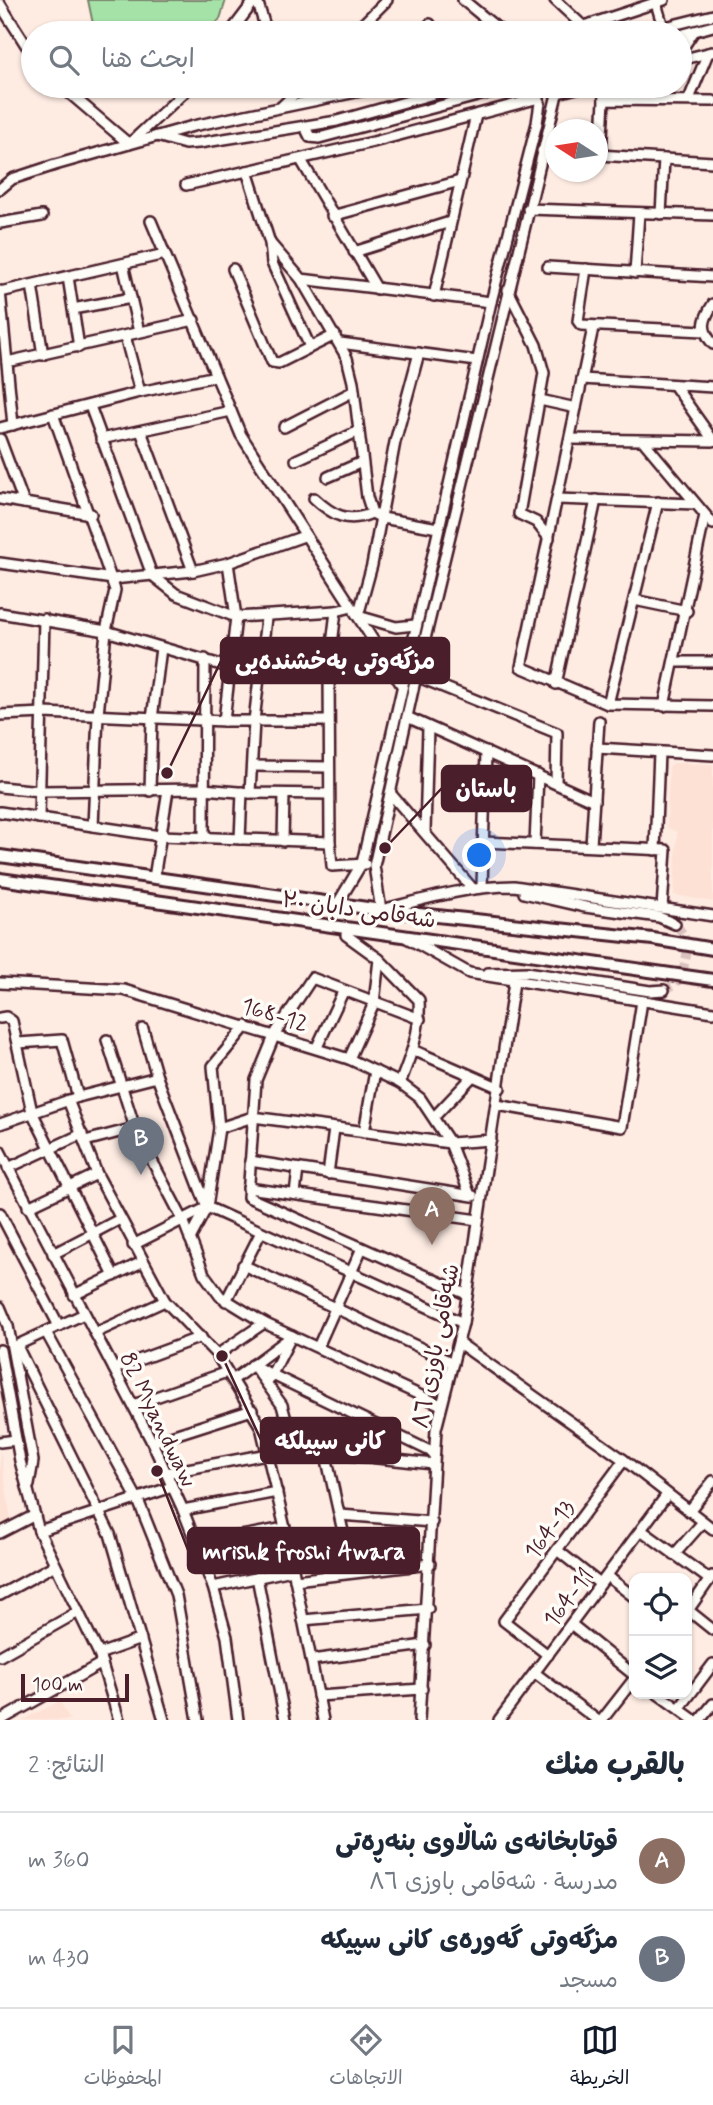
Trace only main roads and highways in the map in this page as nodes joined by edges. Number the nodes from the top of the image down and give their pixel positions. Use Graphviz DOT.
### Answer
graph roads {
  1 [pos="0,856"];
  2 [pos="0,879"];
  3 [pos="199,884"];
  4 [pos="226,888"];
  5 [pos="192,907"];
  6 [pos="223,911"];
  7 [pos="713,949"];
  8 [pos="713,980"];
  1 -- 3 [label="main road, شەقامی دابان ٣٠"];
  2 -- 5 [label="main road, شەقامی دابان ٣٠"];
  3 -- 4 [label="main road, شەقامی دابان ٣٠"];
  3 -- 5 [label="main road"];
  4 -- 6 [label="main road"];
  4 -- 7 [label="main road, شەقامی دابان ٣٠"];
  5 -- 6 [label="main road, شەقامی دابان ٣٠"];
  6 -- 8 [label="main road, شەقامی دابان ٣٠"];
}
